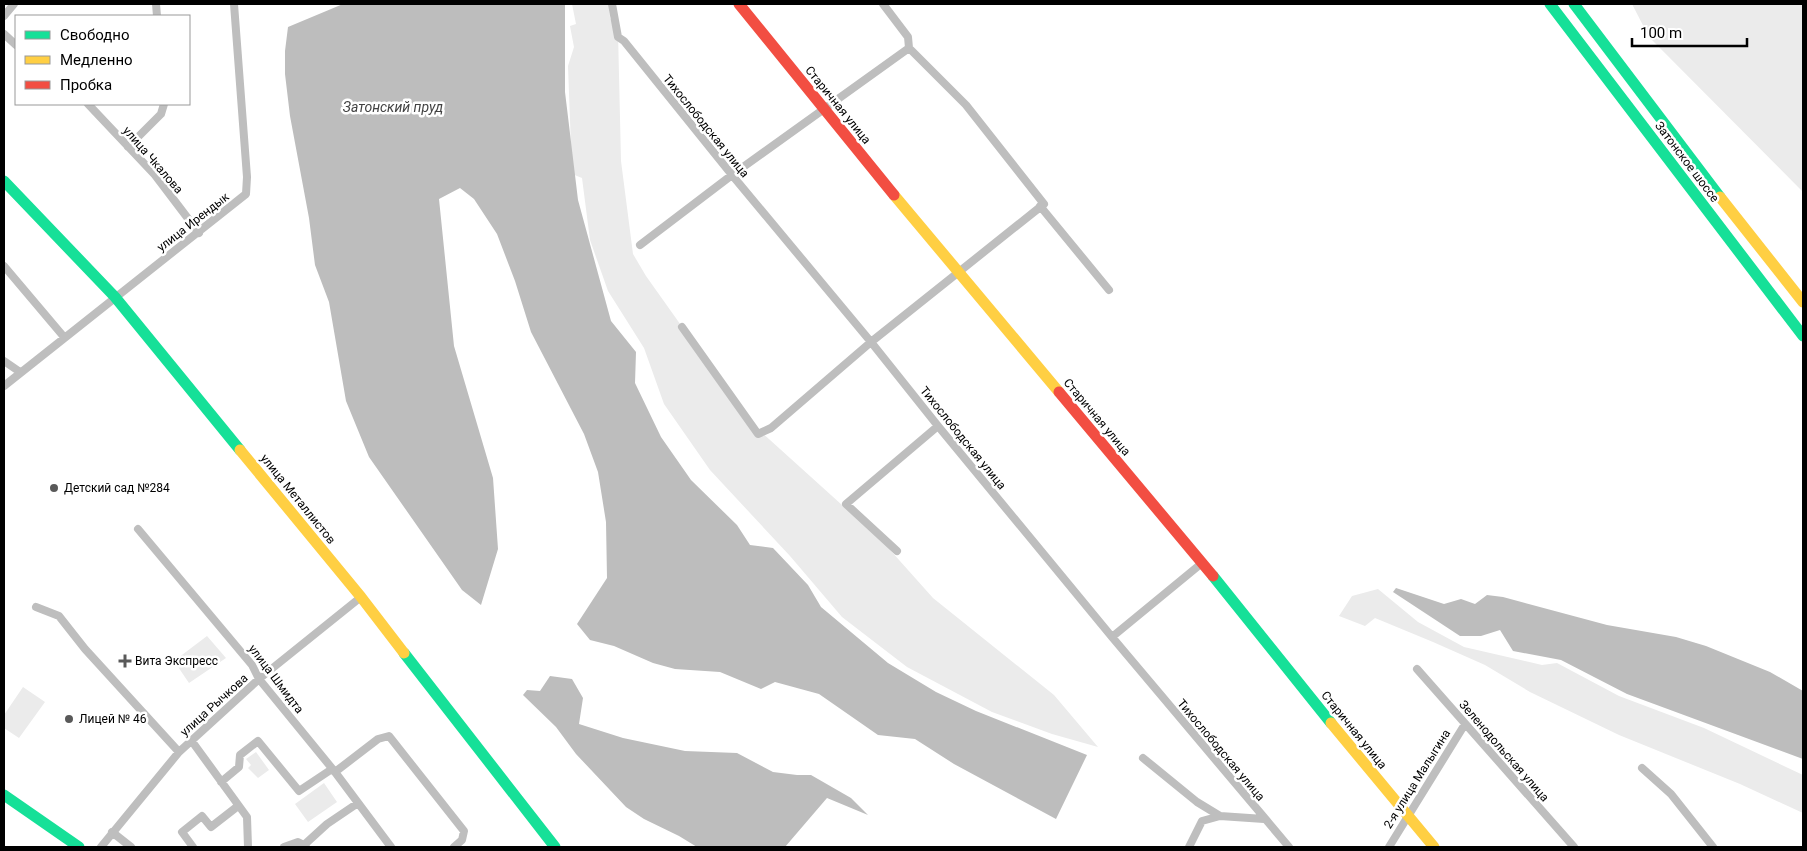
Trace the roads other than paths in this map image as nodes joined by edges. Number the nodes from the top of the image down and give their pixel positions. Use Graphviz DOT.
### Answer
graph roads {
  1 [pos="14,4"];
  2 [pos="234,4"];
  3 [pos="612,4"];
  4 [pos="739,4"];
  5 [pos="883,4"];
  6 [pos="1550,4"];
  7 [pos="1574,4"];
  8 [pos="4,16"];
  9 [pos="4,34"];
  10 [pos="15,43"];
  11 [pos="909,48"];
  12 [pos="89,105"];
  13 [pos="164,105"];
  14 [pos="823,109"];
  15 [pos="128,147"];
  16 [pos="732,175"];
  17 [pos="4,181"];
  18 [pos="1042,205"];
  19 [pos="199,233"];
  20 [pos="640,246"];
  21 [pos="4,266"];
  22 [pos="958,272"];
  23 [pos="1109,290"];
  24 [pos="115,297"];
  25 [pos="1803,302"];
  26 [pos="682,327"];
  27 [pos="1803,336"];
  28 [pos="64,337"];
  29 [pos="871,342"];
  30 [pos="4,361"];
  31 [pos="20,372"];
  32 [pos="4,386"];
  33 [pos="938,426"];
  34 [pos="138,529"];
  35 [pos="897,551"];
  36 [pos="1202,563"];
  37 [pos="361,597"];
  38 [pos="36,607"];
  39 [pos="1112,637"];
  40 [pos="1417,669"];
  41 [pos="259,679"];
  42 [pos="1465,724"];
  43 [pos="192,740"];
  44 [pos="179,752"];
  45 [pos="1143,758"];
  46 [pos="1642,768"];
  47 [pos="334,770"];
  48 [pos="221,782"];
  49 [pos="4,794"];
  50 [pos="358,803"];
  51 [pos="238,806"];
  52 [pos="1220,816"];
  53 [pos="1407,816"];
  54 [pos="1264,819"];
  55 [pos="112,832"];
  56 [pos="305,846"];
  57 [pos="79,847"];
  58 [pos="101,847"];
  59 [pos="130,847"];
  60 [pos="193,847"];
  61 [pos="248,847"];
  62 [pos="284,847"];
  63 [pos="391,847"];
  64 [pos="454,847"];
  65 [pos="555,847"];
  66 [pos="1189,847"];
  67 [pos="1288,847"];
  68 [pos="1389,847"];
  69 [pos="1434,847"];
  70 [pos="1574,847"];
  71 [pos="1713,847"];
  1 -- 8 [label="street"];
  2 -- 19 [label="street, улица Ирендык"];
  3 -- 16 [label="street, Тихослободская улица"];
  4 -- 14 [label="street, Старичная улица"];
  5 -- 11 [label="street"];
  6 -- 27 [label="street, Затонское шоссе"];
  7 -- 25 [label="street, Затонское шоссе"];
  9 -- 10 [label="street"];
  11 -- 14 [label="street"];
  11 -- 18 [label="street"];
  12 -- 15 [label="street, улица Чкалова"];
  13 -- 15 [label="street"];
  14 -- 16 [label="street"];
  14 -- 22 [label="street, Старичная улица"];
  15 -- 19 [label="street, улица Чкалова"];
  16 -- 20 [label="street"];
  16 -- 29 [label="street, Тихослободская улица"];
  17 -- 24 [label="street, улица Металлистов"];
  18 -- 22 [label="street"];
  18 -- 23 [label="street"];
  19 -- 24 [label="street, улица Ирендык"];
  21 -- 28 [label="street"];
  22 -- 29 [label="street"];
  22 -- 36 [label="street, Старичная улица"];
  24 -- 28 [label="street, улица Ирендык"];
  24 -- 37 [label="street, улица Металлистов"];
  26 -- 29 [label="street"];
  28 -- 31 [label="street, улица Ирендык"];
  29 -- 33 [label="street, Тихослободская улица"];
  30 -- 31 [label="street"];
  31 -- 32 [label="street, улица Ирендык"];
  33 -- 35 [label="street"];
  33 -- 39 [label="street, Тихослободская улица"];
  34 -- 41 [label="street, улица Шмидта"];
  36 -- 39 [label="street"];
  36 -- 53 [label="street, Старичная улица"];
  37 -- 41 [label="street, улица Рычкова"];
  37 -- 65 [label="street, улица Металлистов"];
  38 -- 44 [label="street"];
  39 -- 54 [label="street, Тихослободская улица"];
  40 -- 42 [label="street, Зеленодольская улица"];
  41 -- 43 [label="street, улица Рычкова"];
  41 -- 47 [label="street, улица Шмидта"];
  42 -- 53 [label="street, 2-я улица Малыгина"];
  42 -- 70 [label="street, Зеленодольская улица"];
  43 -- 44 [label="street, улица Рычкова"];
  43 -- 48 [label="street"];
  44 -- 55 [label="street, улица Рычкова"];
  45 -- 52 [label="street"];
  46 -- 71 [label="street"];
  47 -- 48 [label="street"];
  47 -- 50 [label="street, улица Шмидта"];
  47 -- 64 [label="street"];
  48 -- 51 [label="street"];
  49 -- 57 [label="street"];
  50 -- 56 [label="street"];
  50 -- 63 [label="street, улица Шмидта"];
  51 -- 60 [label="street"];
  51 -- 61 [label="street"];
  52 -- 54 [label="street"];
  52 -- 66 [label="street"];
  53 -- 68 [label="street, 2-я улица Малыгина"];
  53 -- 69 [label="street, Старичная улица"];
  54 -- 67 [label="street, Тихослободская улица"];
  55 -- 58 [label="street, улица Рычкова"];
  55 -- 59 [label="street"];
  56 -- 62 [label="street"];
}
